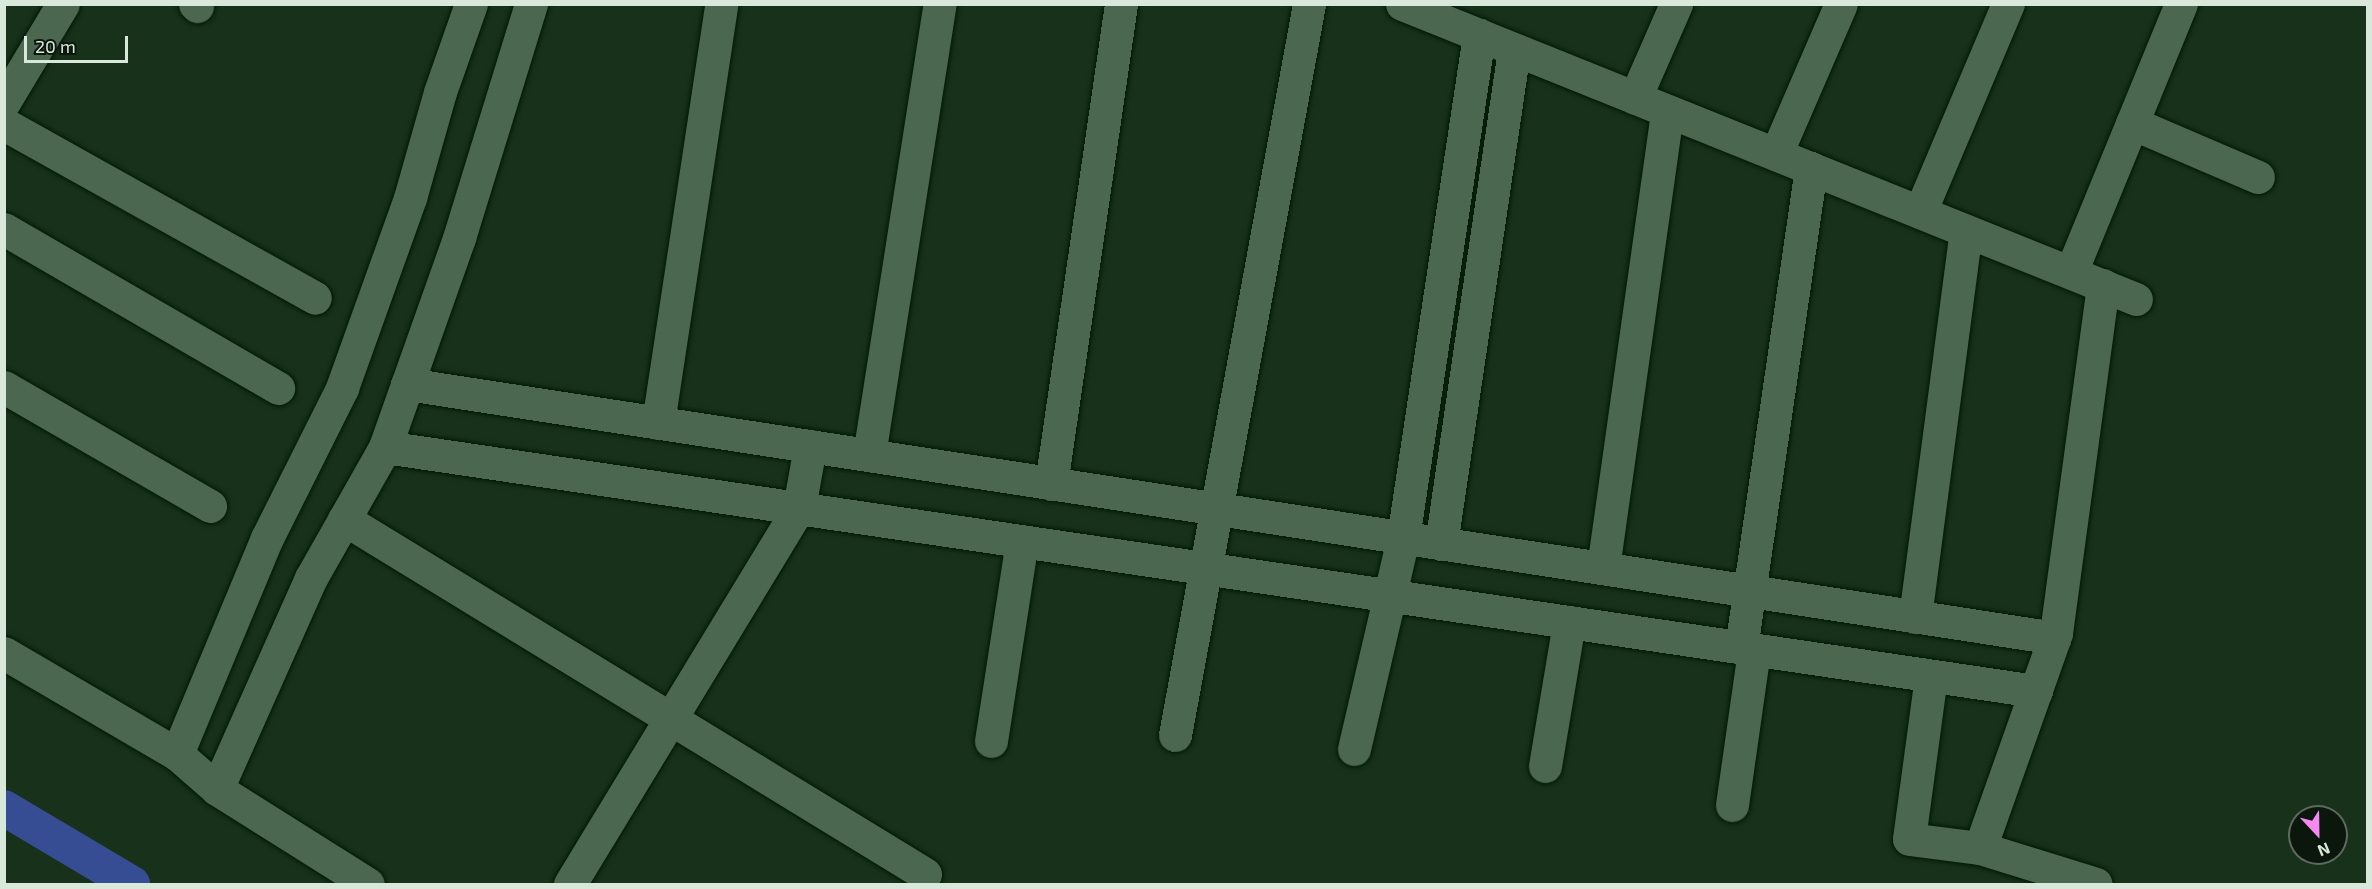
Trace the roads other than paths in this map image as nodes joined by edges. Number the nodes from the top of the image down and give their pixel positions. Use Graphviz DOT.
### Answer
graph roads {
  1 [pos="63,4"];
  2 [pos="471,4"];
  3 [pos="531,4"];
  4 [pos="721,4"];
  5 [pos="940,4"];
  6 [pos="1121,4"];
  7 [pos="1309,4"];
  8 [pos="1402,4"];
  9 [pos="1676,4"];
  10 [pos="1840,4"];
  11 [pos="2008,4"];
  12 [pos="2181,4"];
  13 [pos="1476,24"];
  14 [pos="1514,50"];
  15 [pos="1635,98"];
  16 [pos="4,102"];
  17 [pos="1667,111"];
  18 [pos="2132,123"];
  19 [pos="4,124"];
  20 [pos="1776,154"];
  21 [pos="1811,168"];
  22 [pos="2258,177"];
  23 [pos="1920,212"];
  24 [pos="4,229"];
  25 [pos="1966,231"];
  26 [pos="2071,272"];
  27 [pos="2103,285"];
  28 [pos="315,298"];
  29 [pos="2136,299"];
  30 [pos="407,384"];
  31 [pos="4,387"];
  32 [pos="278,388"];
  33 [pos="658,423"];
  34 [pos="810,446"];
  35 [pos="385,447"];
  36 [pos="869,456"];
  37 [pos="1051,484"];
  38 [pos="210,506"];
  39 [pos="799,508"];
  40 [pos="1217,509"];
  41 [pos="344,519"];
  42 [pos="1403,538"];
  43 [pos="1022,541"];
  44 [pos="1441,544"];
  45 [pos="1603,568"];
  46 [pos="1206,569"];
  47 [pos="1751,591"];
  48 [pos="1390,596"];
  49 [pos="1915,617"];
  50 [pos="1569,622"];
  51 [pos="2055,638"];
  52 [pos="1747,649"];
  53 [pos="4,653"];
  54 [pos="1931,676"];
  55 [pos="2036,692"];
  56 [pos="671,719"];
  57 [pos="1175,735"];
  58 [pos="991,741"];
  59 [pos="1354,749"];
  60 [pos="177,754"];
  61 [pos="1545,766"];
  62 [pos="217,789"];
  63 [pos="1732,805"];
  64 [pos="1980,848"];
  65 [pos="925,874"];
  66 [pos="368,885"];
  67 [pos="570,885"];
  68 [pos="2096,885"];
  1 -- 16 [label="street"];
  2 -- 60 [label="street"];
  3 -- 30 [label="street"];
  4 -- 33 [label="street"];
  5 -- 36 [label="street"];
  6 -- 37 [label="street"];
  7 -- 40 [label="street"];
  8 -- 13 [label="street"];
  9 -- 15 [label="street"];
  10 -- 20 [label="street"];
  11 -- 23 [label="street"];
  12 -- 18 [label="street"];
  13 -- 14 [label="street"];
  13 -- 42 [label="street"];
  14 -- 15 [label="street"];
  14 -- 44 [label="street"];
  15 -- 17 [label="street"];
  17 -- 20 [label="street"];
  17 -- 45 [label="street"];
  18 -- 22 [label="street"];
  18 -- 26 [label="street"];
  19 -- 28 [label="street"];
  20 -- 21 [label="street"];
  21 -- 23 [label="street"];
  21 -- 47 [label="street"];
  23 -- 25 [label="street"];
  24 -- 32 [label="street"];
  25 -- 26 [label="street"];
  25 -- 49 [label="street"];
  26 -- 27 [label="street"];
  27 -- 29 [label="street"];
  27 -- 51 [label="street"];
  30 -- 33 [label="street"];
  30 -- 35 [label="street"];
  31 -- 38 [label="street"];
  33 -- 34 [label="street"];
  34 -- 36 [label="street"];
  34 -- 39 [label="street"];
  35 -- 39 [label="street"];
  35 -- 41 [label="street"];
  36 -- 37 [label="street"];
  37 -- 40 [label="street"];
  39 -- 43 [label="street"];
  39 -- 56 [label="street"];
  40 -- 42 [label="street"];
  40 -- 46 [label="street"];
  41 -- 56 [label="street"];
  41 -- 62 [label="street"];
  42 -- 44 [label="street"];
  42 -- 48 [label="street"];
  43 -- 46 [label="street"];
  43 -- 58 [label="street"];
  44 -- 45 [label="street"];
  45 -- 47 [label="street"];
  46 -- 48 [label="street"];
  46 -- 57 [label="street"];
  47 -- 49 [label="street"];
  47 -- 52 [label="street"];
  48 -- 50 [label="street"];
  48 -- 59 [label="street"];
  49 -- 51 [label="street"];
  50 -- 52 [label="street"];
  50 -- 61 [label="street"];
  51 -- 55 [label="street"];
  52 -- 54 [label="street"];
  52 -- 63 [label="street"];
  53 -- 60 [label="street"];
  54 -- 55 [label="street"];
  54 -- 64 [label="street"];
  55 -- 64 [label="street"];
  56 -- 65 [label="street"];
  56 -- 67 [label="street"];
  60 -- 62 [label="street"];
  62 -- 66 [label="street"];
  64 -- 68 [label="street"];
}
